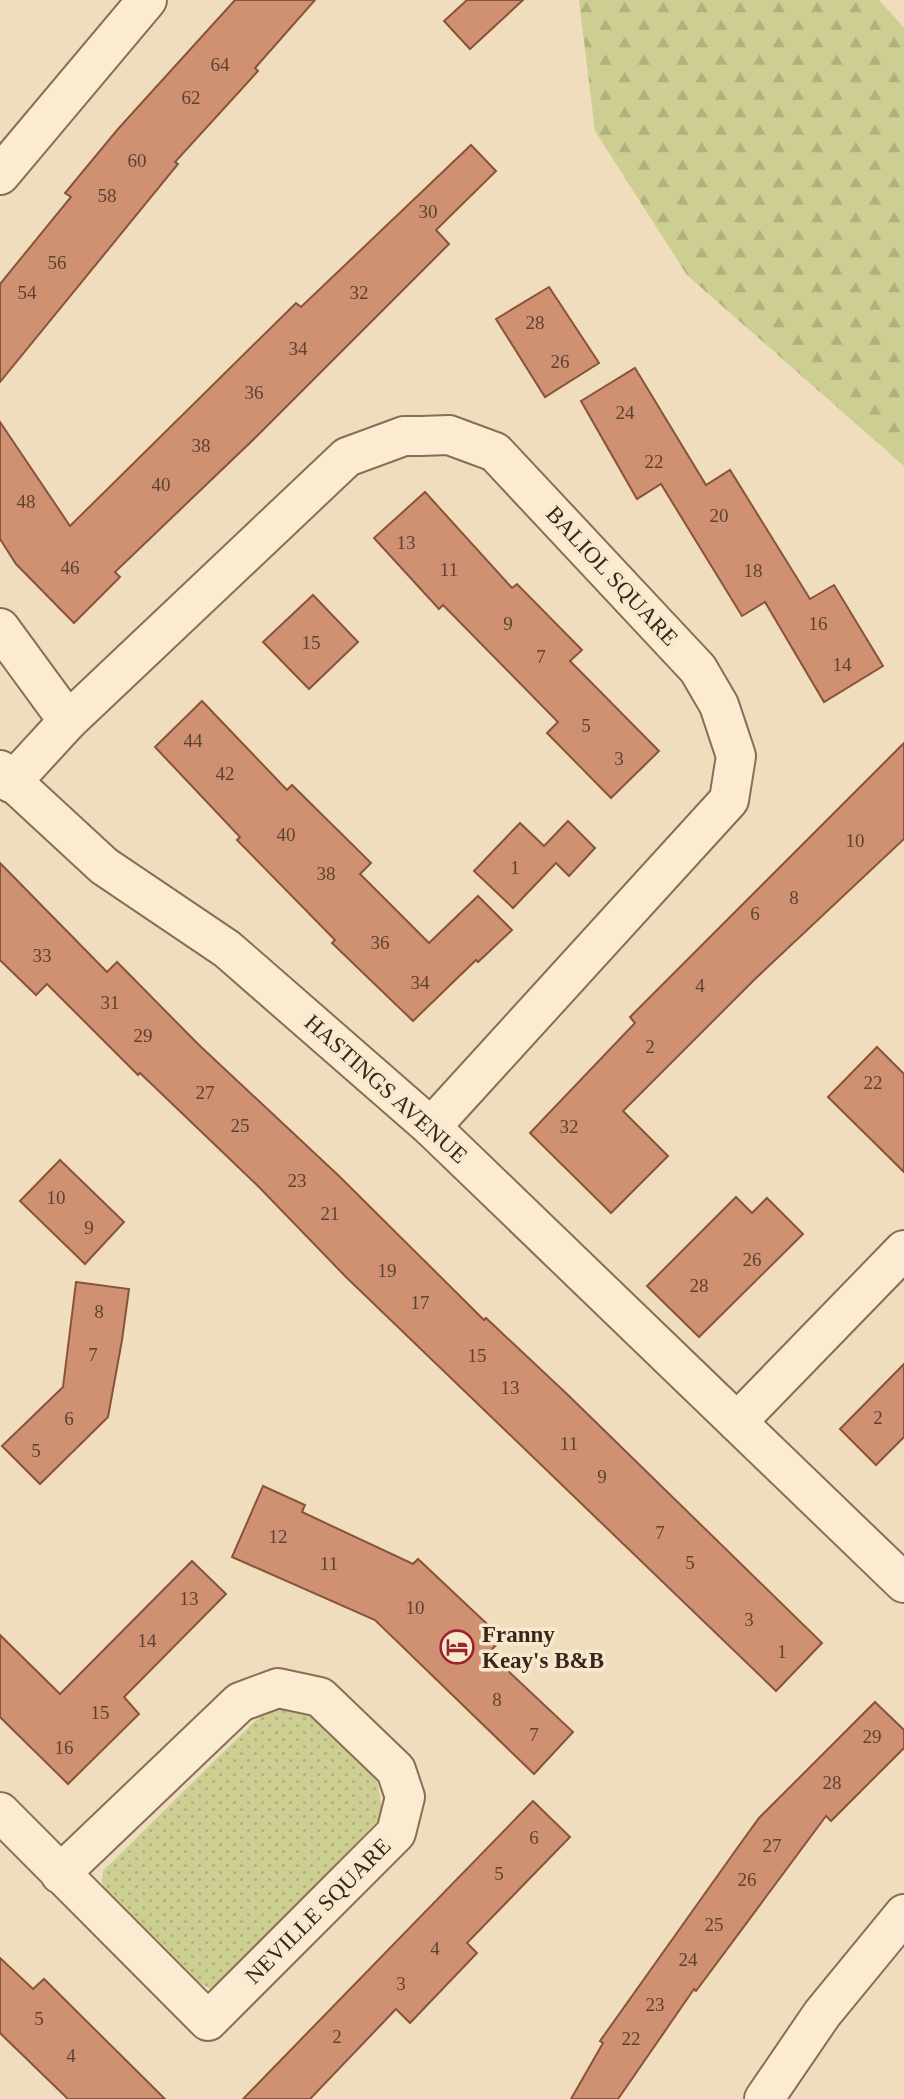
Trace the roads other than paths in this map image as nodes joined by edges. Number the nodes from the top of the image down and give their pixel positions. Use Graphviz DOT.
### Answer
graph roads {
  1 [pos="147,0"];
  2 [pos="0,175"];
  3 [pos="0,628"];
  4 [pos="68,721"];
  5 [pos="6,776"];
  6 [pos="431,1127"];
  7 [pos="904,1250"];
  8 [pos="737,1422"];
  9 [pos="904,1583"];
  10 [pos="0,1812"];
  11 [pos="61,1874"];
  12 [pos="904,1914"];
  13 [pos="764,2099"];
  1 -- 2 [label="street"];
  3 -- 4 [label="street"];
  4 -- 5 [label="street, HASTINGS AVENUE"];
  4 -- 6 [label="street, BALIOL SQUARE"];
  5 -- 6 [label="street, HASTINGS AVENUE"];
  6 -- 8 [label="street, HASTINGS AVENUE"];
  7 -- 8 [label="street"];
  8 -- 9 [label="street, HASTINGS AVENUE"];
  10 -- 11 [label="street"];
  11 -- 11 [label="street, NEVILLE SQUARE"];
  12 -- 13 [label="street"];
}
